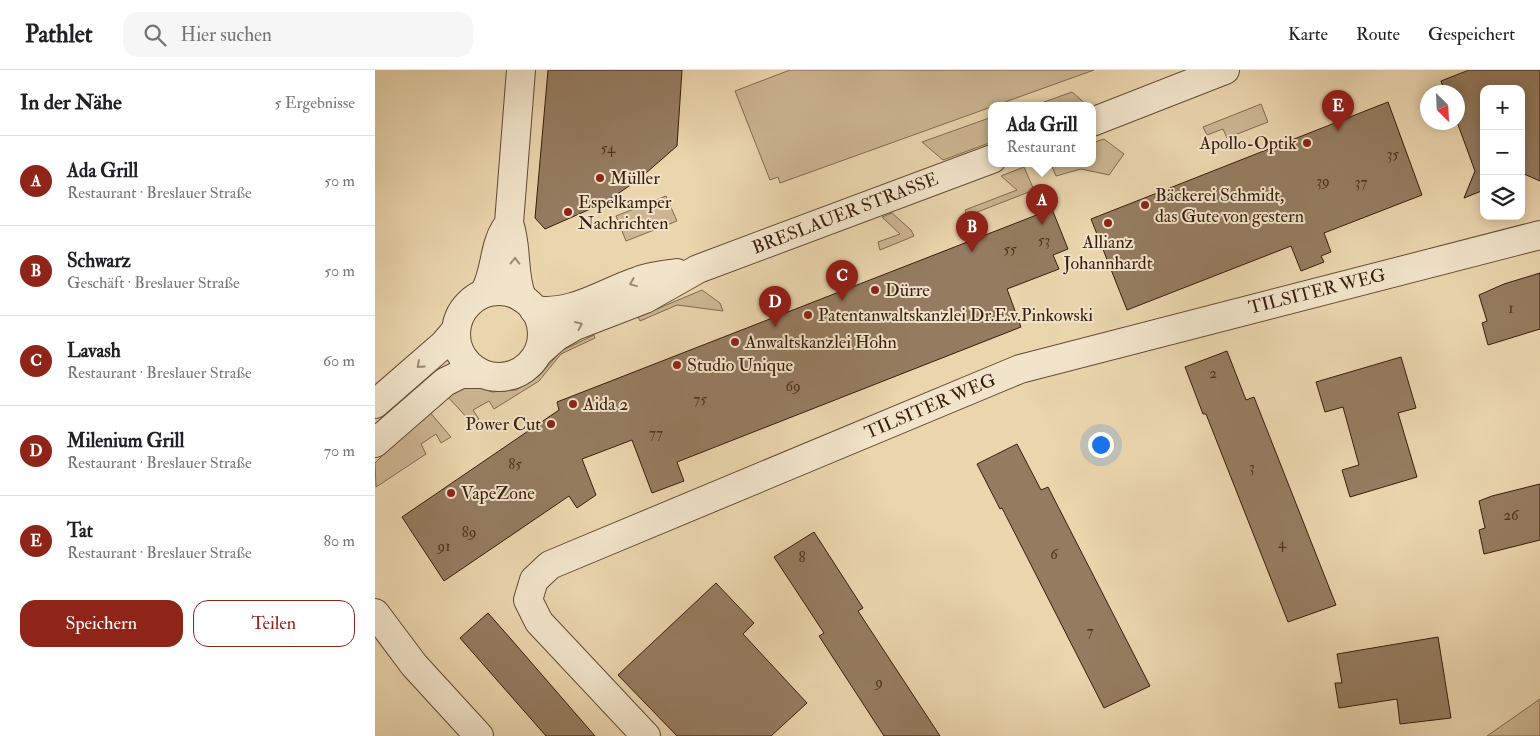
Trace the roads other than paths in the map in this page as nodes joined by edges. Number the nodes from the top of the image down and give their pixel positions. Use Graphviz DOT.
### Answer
graph roads {
  1 [pos="521,70"];
  2 [pos="1225,70"];
  3 [pos="1096,120"];
  4 [pos="988,160"];
  5 [pos="509,224"];
  6 [pos="1540,235"];
  7 [pos="698,269"];
  8 [pos="484,293"];
  9 [pos="528,304"];
  10 [pos="455,331"];
  11 [pos="539,352"];
  12 [pos="479,374"];
  13 [pos="375,404"];
  14 [pos="375,443"];
  15 [pos="375,612"];
  16 [pos="375,635"];
  17 [pos="414,665"];
  18 [pos="479,736"];
  19 [pos="646,736"];
  1 -- 5 [label="street"];
  2 -- 3 [label="street"];
  4 -- 7 [label="street, BRESLAUER STRASSE"];
  5 -- 8 [label="street"];
  9 -- 5 [label="street, one-way"];
  6 -- 19 [label="street, TILSITER WEG"];
  7 -- 9 [label="street, BRESLAUER STRASSE, one-way"];
  11 -- 7 [label="street, BRESLAUER STRASSE, one-way"];
  8 -- 9 [label="street"];
  8 -- 10 [label="street"];
  9 -- 11 [label="street"];
  10 -- 12 [label="street"];
  10 -- 13 [label="street, one-way"];
  11 -- 12 [label="street"];
  12 -- 14 [label="street"];
  15 -- 17 [label="street"];
  16 -- 17 [label="street"];
  17 -- 18 [label="street"];
}
